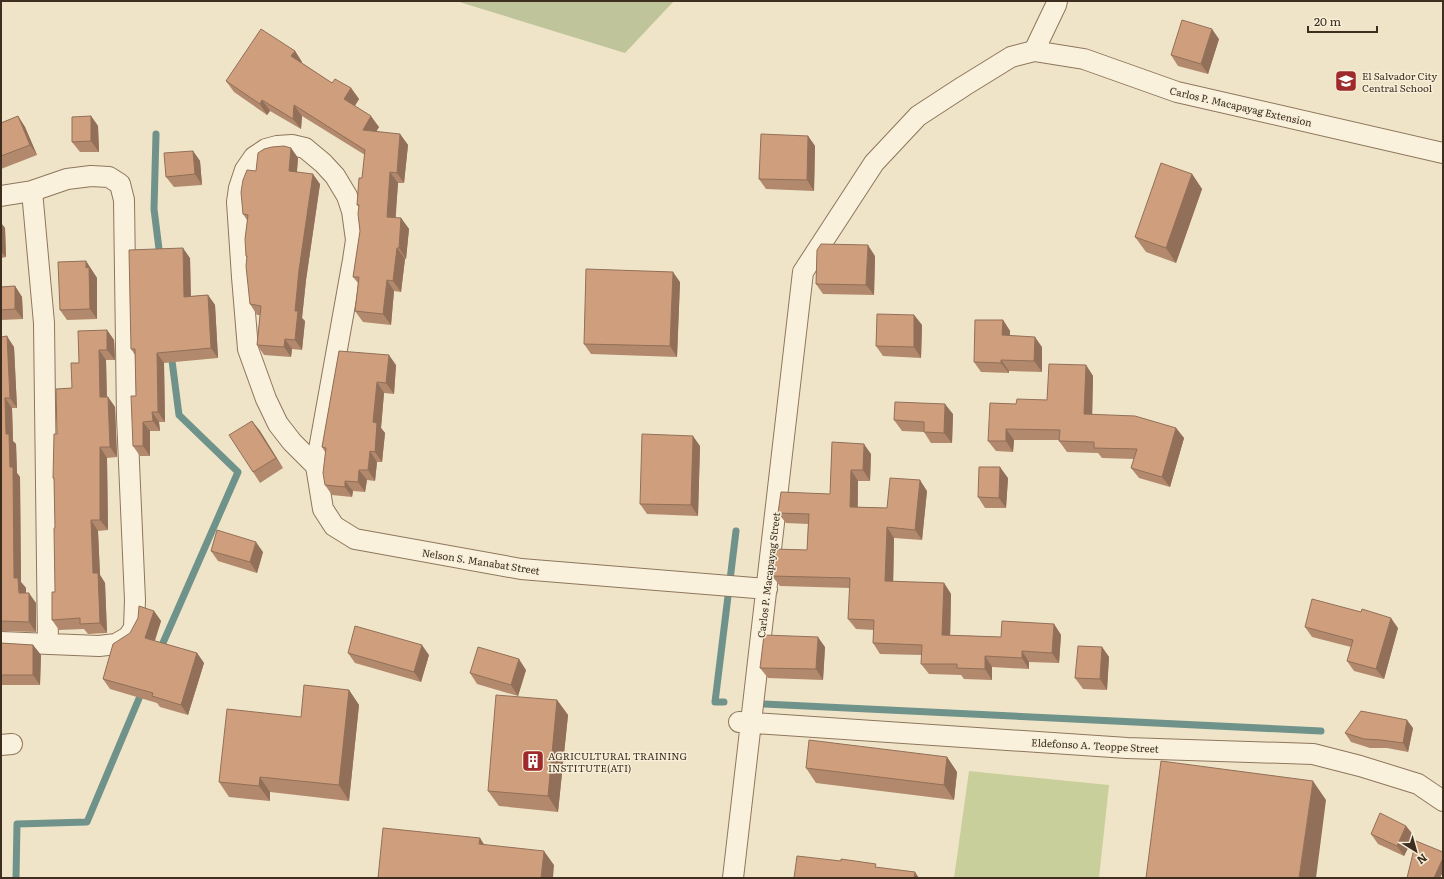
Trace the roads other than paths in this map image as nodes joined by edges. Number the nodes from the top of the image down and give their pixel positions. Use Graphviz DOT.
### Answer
graph roads {
  1 [pos="1057,1"];
  2 [pos="1034,51"];
  3 [pos="1443,153"];
  4 [pos="32,191"];
  5 [pos="1,196"];
  6 [pos="803,272"];
  7 [pos="316,466"];
  8 [pos="767,589"];
  9 [pos="1,642"];
  10 [pos="48,644"];
  11 [pos="745,723"];
  12 [pos="1443,801"];
  13 [pos="733,878"];
  1 -- 2 [label="street"];
  2 -- 3 [label="street, Carlos P. Macapayag Extension"];
  2 -- 6 [label="street, Carlos P. Macapayag Extension"];
  4 -- 5 [label="street"];
  4 -- 10 [label="street"];
  4 -- 10 [label="street"];
  6 -- 8 [label="street, Carlos P. Macapayag Street"];
  7 -- 7 [label="street, Nelson S. Manabat Street"];
  7 -- 8 [label="street, Nelson S. Manabat Street"];
  8 -- 11 [label="street, Carlos P. Macapayag Street"];
  9 -- 10 [label="street"];
  11 -- 12 [label="street, Eldefonso A. Teoppe Street"];
  11 -- 13 [label="street, Carlos P. Macapayag Street"];
}
